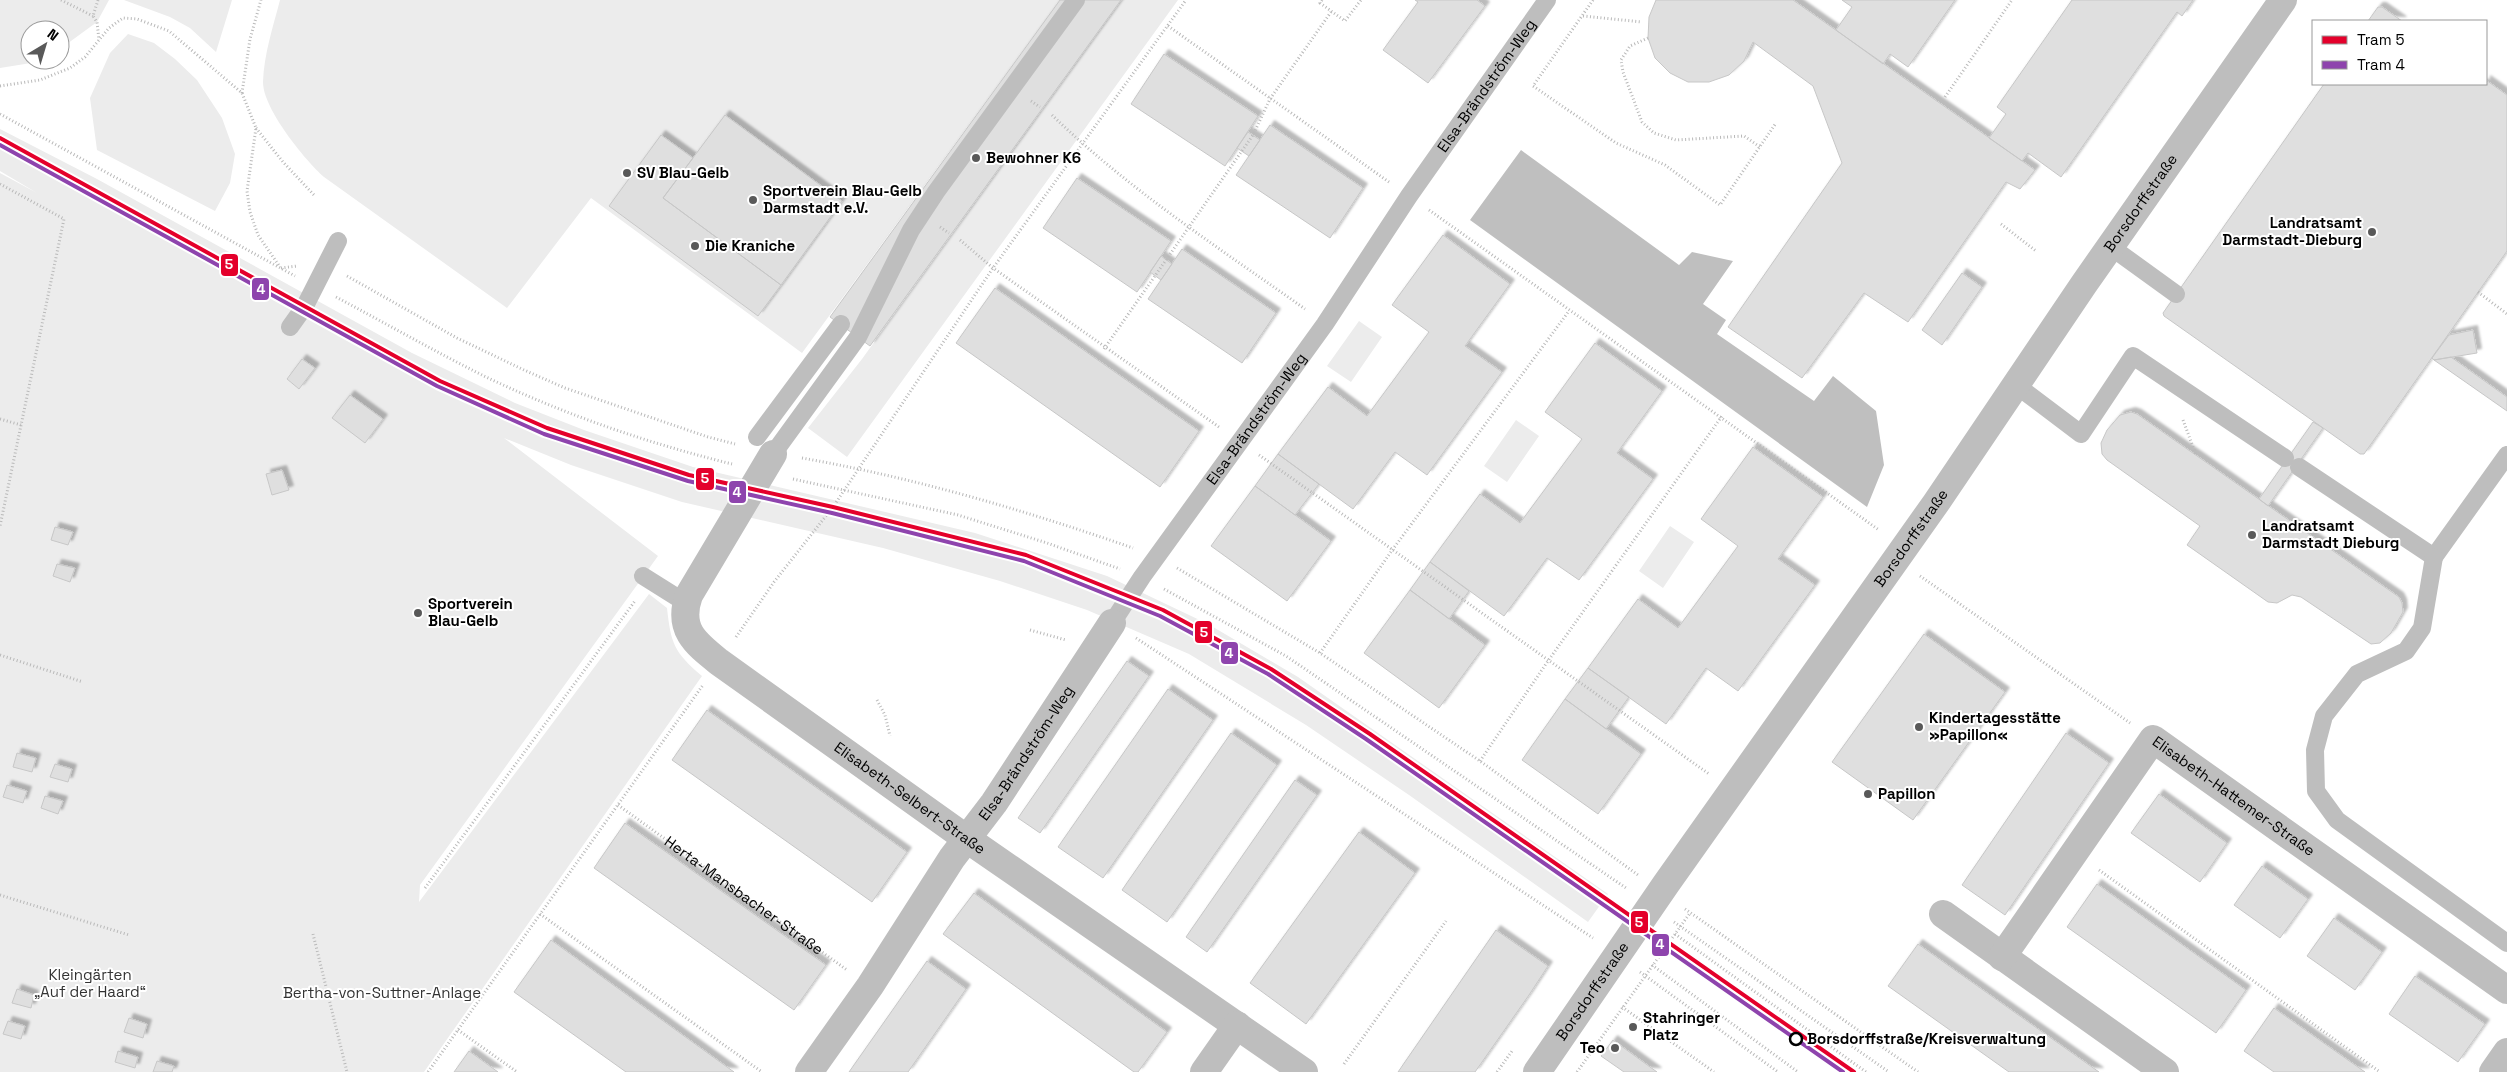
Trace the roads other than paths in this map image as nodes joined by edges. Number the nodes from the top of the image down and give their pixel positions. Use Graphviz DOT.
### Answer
graph roads {
  1 [pos="1076,0"];
  2 [pos="1547,0"];
  3 [pos="2283,0"];
  4 [pos="338,241"];
  5 [pos="2110,247"];
  6 [pos="2176,294"];
  7 [pos="841,324"];
  8 [pos="290,327"];
  9 [pos="2016,385"];
  10 [pos="765,445"];
  11 [pos="2507,455"];
  12 [pos="2434,557"];
  13 [pos="647,578"];
  14 [pos="686,603"];
  15 [pos="1112,622"];
  16 [pos="966,839"];
  17 [pos="1943,914"];
  18 [pos="2507,943"];
  19 [pos="2002,956"];
  20 [pos="2507,990"];
  21 [pos="1237,1025"];
  22 [pos="2507,1052"];
  23 [pos="809,1072"];
  24 [pos="1204,1072"];
  25 [pos="1304,1072"];
  26 [pos="1538,1072"];
  27 [pos="2165,1072"];
  28 [pos="2493,1072"];
  1 -- 10 [label="lane"];
  2 -- 15 [label="lane, Elsa-Brändström-Weg"];
  3 -- 5 [label="street, Borsdorffstraße"];
  4 -- 8 [label="lane"];
  5 -- 6 [label="lane"];
  5 -- 9 [label="street, Borsdorffstraße"];
  7 -- 10 [label="lane"];
  9 -- 12 [label="lane"];
  9 -- 26 [label="street, Borsdorffstraße"];
  10 -- 14 [label="street"];
  11 -- 12 [label="lane"];
  12 -- 18 [label="lane"];
  13 -- 14 [label="lane"];
  14 -- 16 [label="street, Elisabeth-Selbert-Straße"];
  15 -- 16 [label="street, Elsa-Brändström-Weg"];
  16 -- 21 [label="street, Elisabeth-Selbert-Straße"];
  16 -- 23 [label="street"];
  17 -- 19 [label="street"];
  19 -- 20 [label="street, Elisabeth-Hattemer-Straße"];
  19 -- 27 [label="street"];
  21 -- 24 [label="street"];
  21 -- 25 [label="street, Elisabeth-Selbert-Straße"];
  22 -- 28 [label="street"];
}
